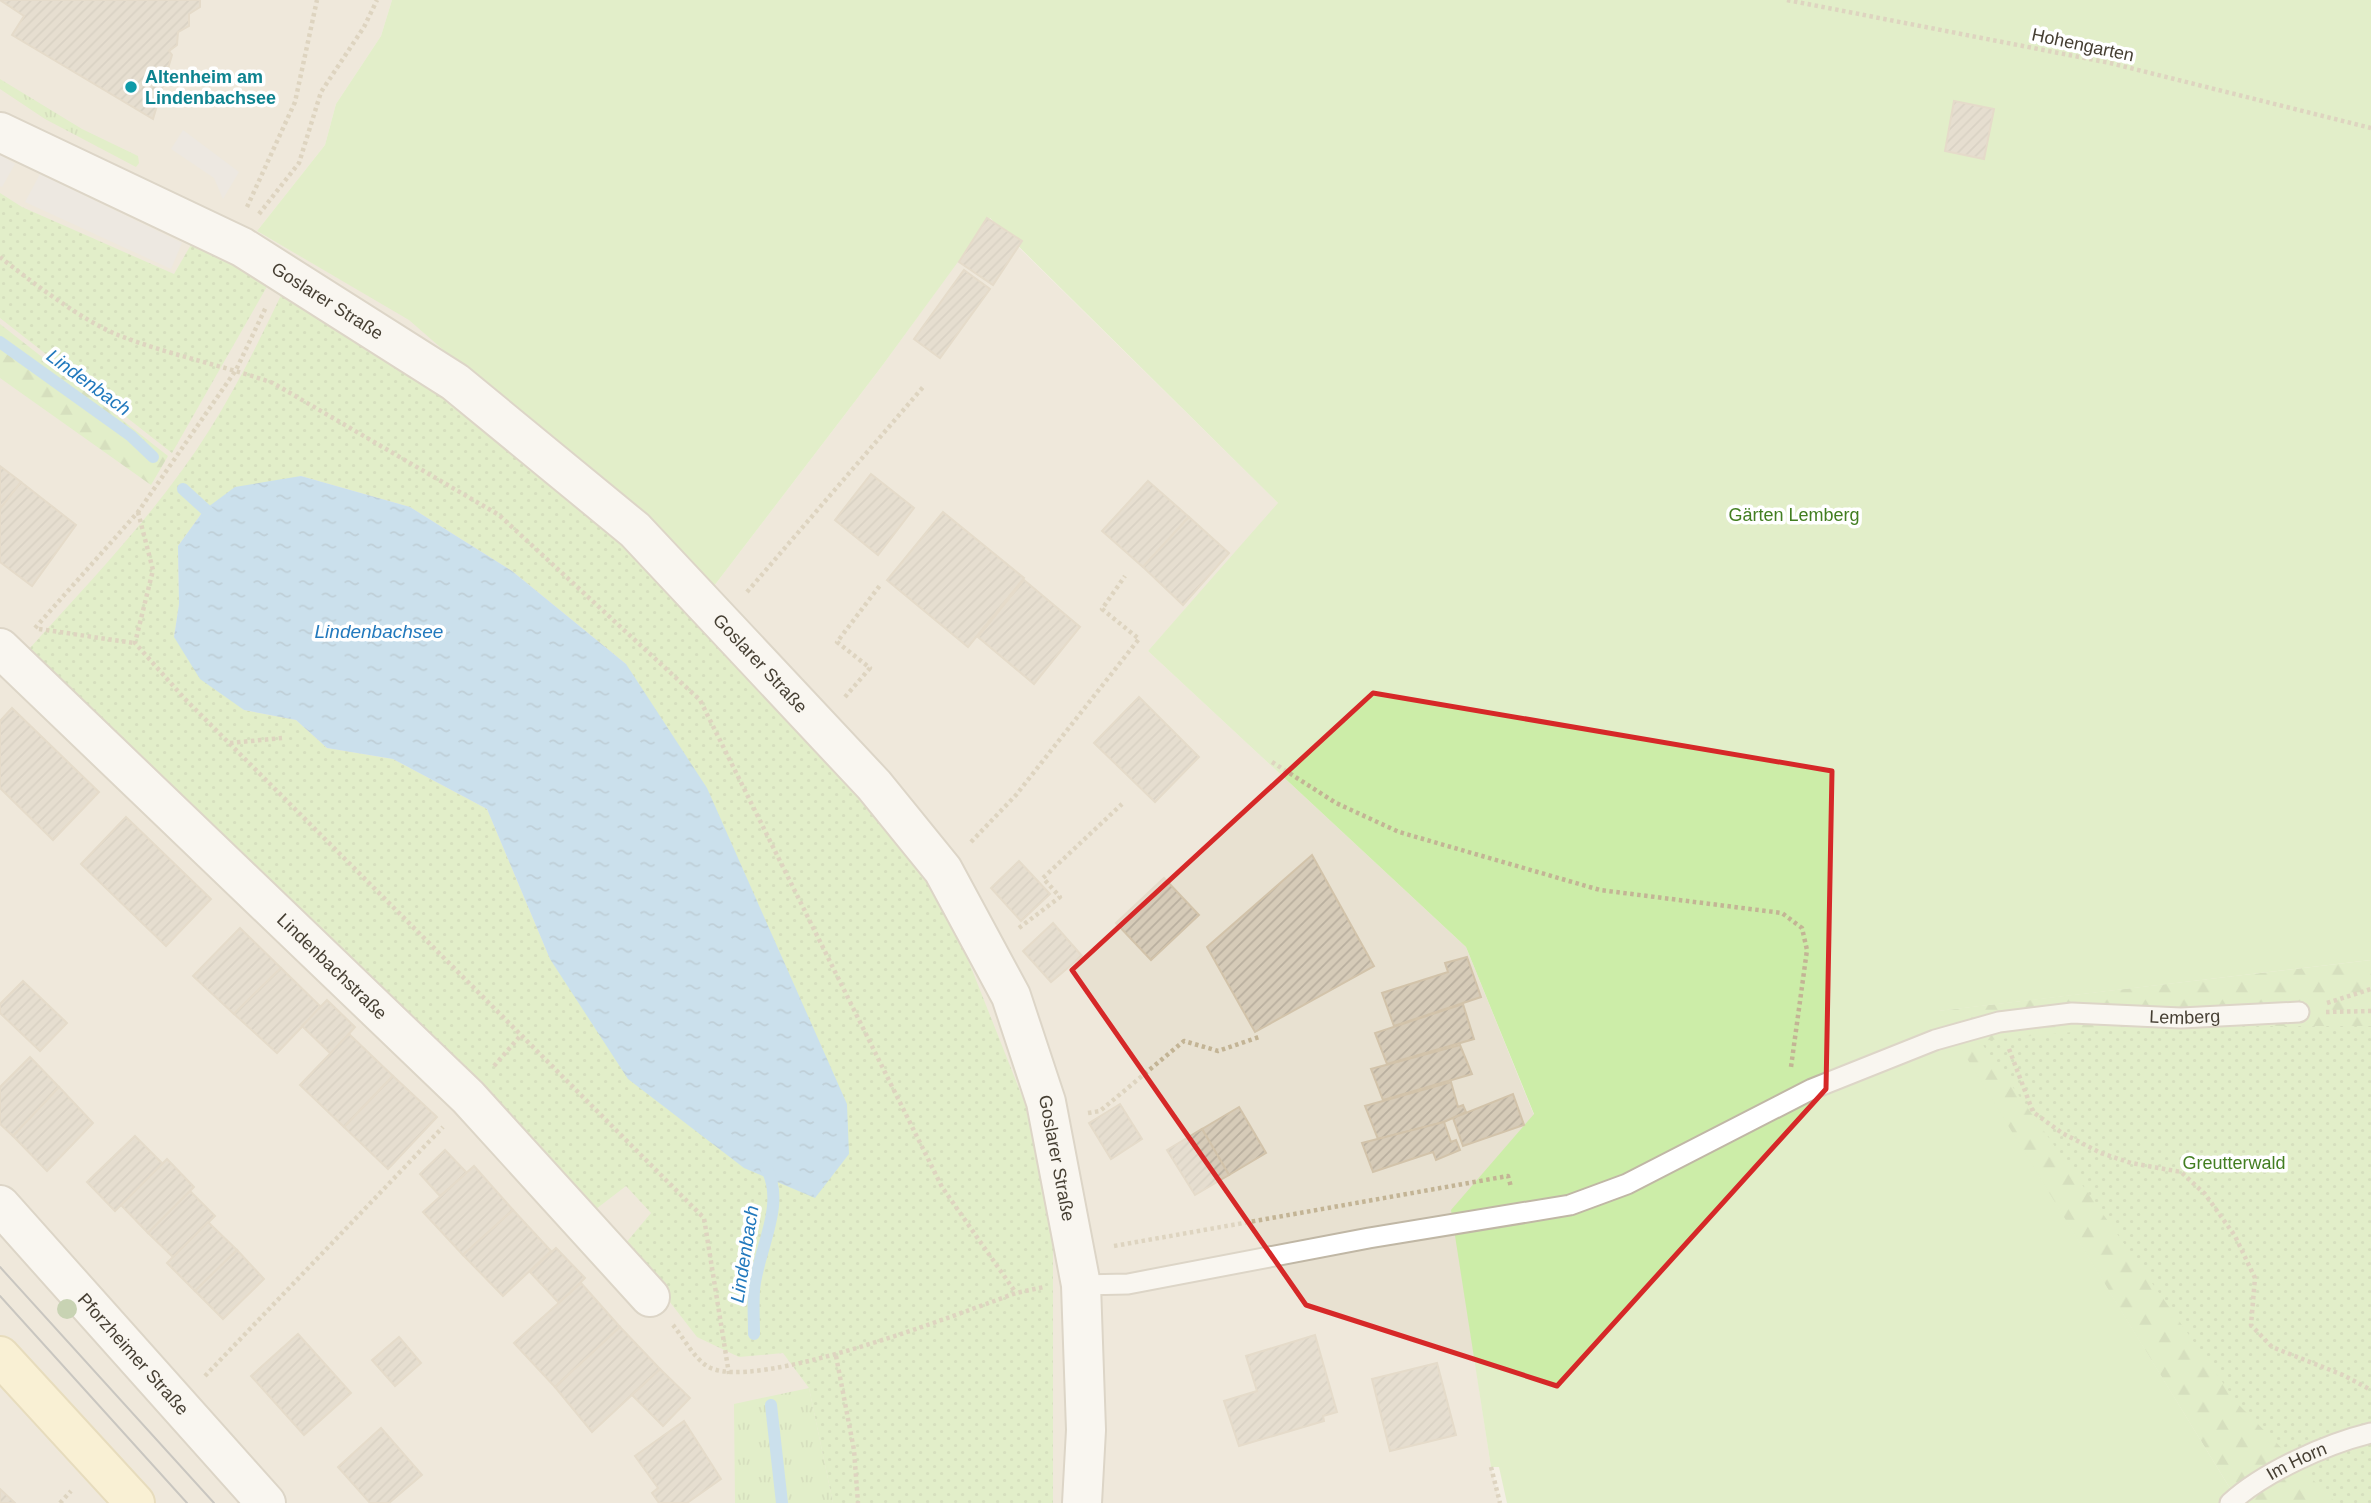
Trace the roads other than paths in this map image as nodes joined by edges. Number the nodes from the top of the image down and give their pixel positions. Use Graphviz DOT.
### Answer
graph roads {
  1 [pos="0,132"];
  2 [pos="5,652"];
  3 [pos="2300,1012"];
  4 [pos="0,1205"];
  5 [pos="1082,1285"];
  6 [pos="650,1297"];
  7 [pos="0,1356"];
  8 [pos="2371,1433"];
  9 [pos="135,1503"];
  10 [pos="266,1503"];
  11 [pos="1082,1503"];
  12 [pos="2230,1503"];
  1 -- 5 [label="street, Goslarer Straße"];
  2 -- 6 [label="street, Lindenbachstraße"];
  3 -- 5 [label="lane, Lemberg"];
  4 -- 10 [label="street, Pforzheimer Straße"];
  5 -- 11 [label="street, Goslarer Straße"];
  7 -- 9 [label="main road"];
  8 -- 12 [label="lane, Im Horn"];
}
